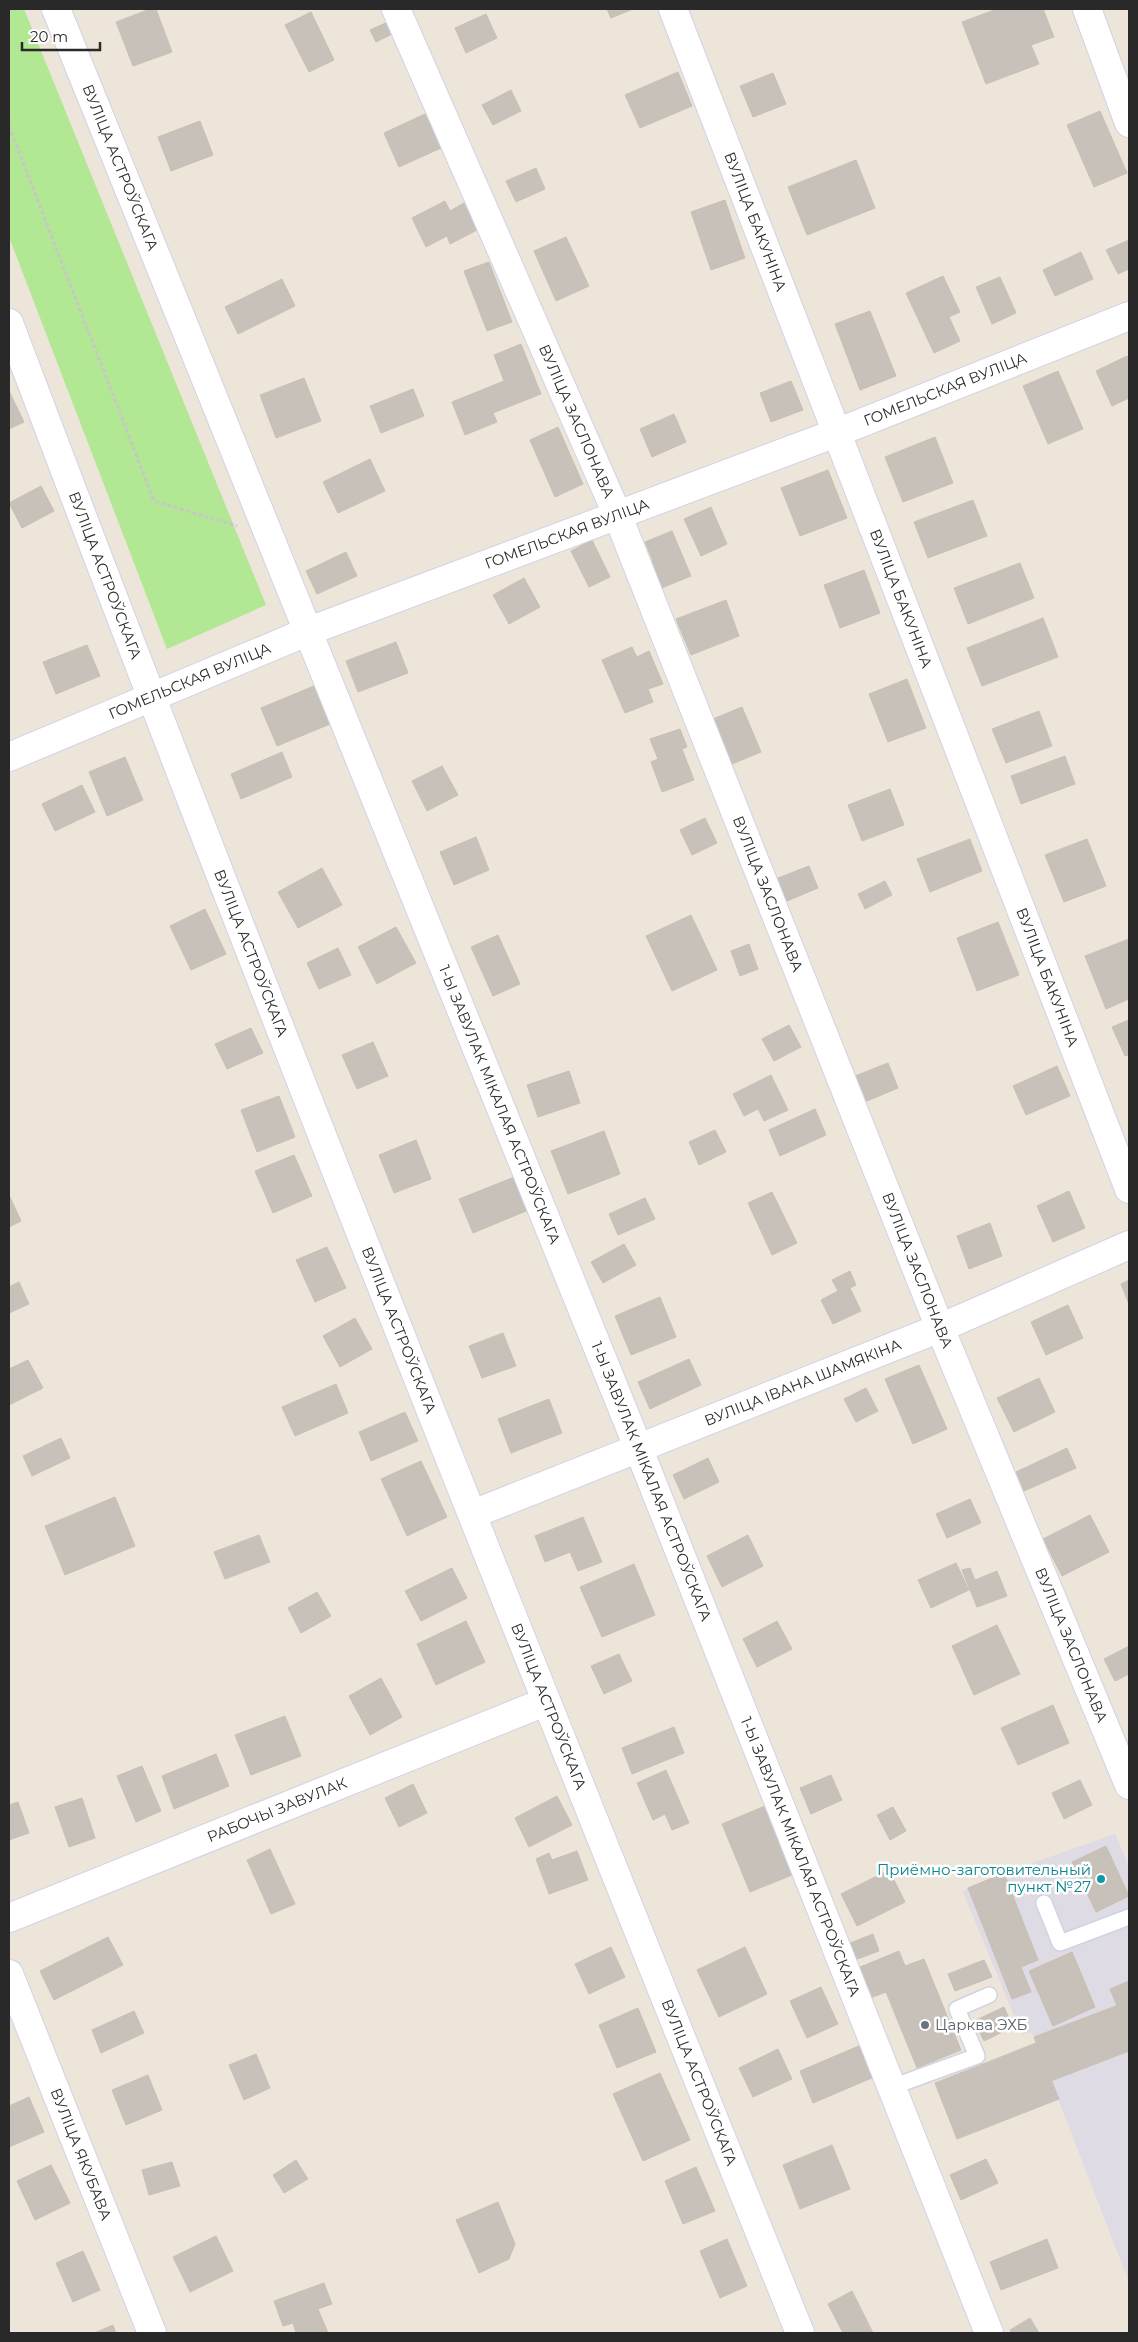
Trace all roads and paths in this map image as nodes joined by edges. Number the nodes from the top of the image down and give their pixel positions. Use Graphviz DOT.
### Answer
graph roads {
  1 [pos="56,9"];
  2 [pos="396,9"];
  3 [pos="673,9"];
  4 [pos="1086,9"];
  5 [pos="1129,123"];
  6 [pos="9,126"];
  7 [pos="1129,316"];
  8 [pos="9,323"];
  9 [pos="836,433"];
  10 [pos="617,514"];
  11 [pos="268,536"];
  12 [pos="309,631"];
  13 [pos="151,698"];
  14 [pos="9,757"];
  15 [pos="1129,1189"];
  16 [pos="1129,1245"];
  17 [pos="940,1328"];
  18 [pos="638,1447"];
  19 [pos="473,1514"];
  20 [pos="545,1702"];
  21 [pos="1129,1785"];
  22 [pos="1044,1903"];
  23 [pos="1129,1917"];
  24 [pos="9,1918"];
  25 [pos="9,1974"];
  26 [pos="989,1995"];
  27 [pos="892,2087"];
  28 [pos="152,2333"];
  29 [pos="800,2333"];
  30 [pos="988,2333"];
  1 -- 11 [label="street, ВУЛІЦА АСТРОЎСКАГА"];
  2 -- 10 [label="street, ВУЛІЦА ЗАСЛОНАВА"];
  3 -- 9 [label="street, ВУЛІЦА БАКУНІНА"];
  4 -- 5 [label="street"];
  6 -- 11 [label="path"];
  7 -- 9 [label="street, ГОМЕЛЬСКАЯ ВУЛІЦА"];
  8 -- 13 [label="street, ВУЛІЦА АСТРОЎСКАГА"];
  9 -- 10 [label="street, ГОМЕЛЬСКАЯ ВУЛІЦА"];
  9 -- 15 [label="street, ВУЛІЦА БАКУНІНА"];
  10 -- 12 [label="street, ГОМЕЛЬСКАЯ ВУЛІЦА"];
  10 -- 17 [label="street, ВУЛІЦА ЗАСЛОНАВА"];
  11 -- 12 [label="street, ВУЛІЦА АСТРОЎСКАГА"];
  12 -- 13 [label="street, ГОМЕЛЬСКАЯ ВУЛІЦА"];
  12 -- 18 [label="street, 1-Ы ЗАВУЛАК МІКАЛАЯ АСТРОЎСКАГА"];
  13 -- 14 [label="street, ГОМЕЛЬСКАЯ ВУЛІЦА"];
  13 -- 19 [label="street, ВУЛІЦА АСТРОЎСКАГА"];
  16 -- 17 [label="street, ВУЛІЦА ІВАНА ШАМЯКІНА"];
  17 -- 18 [label="street, ВУЛІЦА ІВАНА ШАМЯКІНА"];
  17 -- 21 [label="street, ВУЛІЦА ЗАСЛОНАВА"];
  18 -- 19 [label="street, ВУЛІЦА ІВАНА ШАМЯКІНА"];
  18 -- 27 [label="street, 1-Ы ЗАВУЛАК МІКАЛАЯ АСТРОЎСКАГА"];
  19 -- 20 [label="street, ВУЛІЦА АСТРОЎСКАГА"];
  20 -- 24 [label="street, РАБОЧЫ ЗАВУЛАК"];
  20 -- 29 [label="street, ВУЛІЦА АСТРОЎСКАГА"];
  22 -- 23 [label="lane"];
  25 -- 28 [label="street, ВУЛІЦА ЯКУБАВА"];
  26 -- 27 [label="lane"];
  27 -- 30 [label="street, 1-Ы ЗАВУЛАК МІКАЛАЯ АСТРОЎСКАГА"];
}
